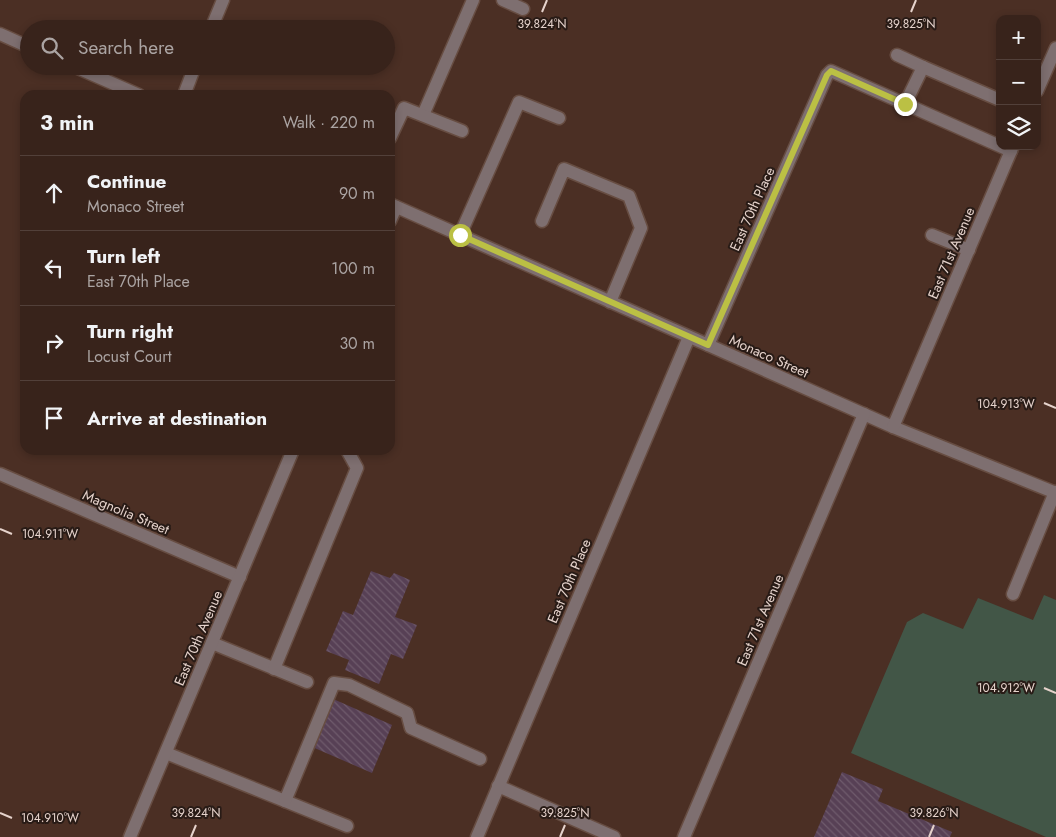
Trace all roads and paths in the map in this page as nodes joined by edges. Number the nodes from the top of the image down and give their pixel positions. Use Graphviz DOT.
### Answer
graph roads {
  1 [pos="223,0"];
  2 [pos="472,0"];
  3 [pos="504,0"];
  4 [pos="523,9"];
  5 [pos="215,20"];
  6 [pos="0,34"];
  7 [pos="20,43"];
  8 [pos="1056,48"];
  9 [pos="897,55"];
  10 [pos="922,67"];
  11 [pos="93,75"];
  12 [pos="192,75"];
  13 [pos="1041,82"];
  14 [pos="127,90"];
  15 [pos="186,90"];
  16 [pos="996,98"];
  17 [pos="905,104"];
  18 [pos="423,115"];
  19 [pos="559,118"];
  20 [pos="395,127"];
  21 [pos="462,131"];
  22 [pos="996,142"];
  23 [pos="1012,150"];
  24 [pos="395,206"];
  25 [pos="542,221"];
  26 [pos="460,235"];
  27 [pos="932,235"];
  28 [pos="969,250"];
  29 [pos="610,302"];
  30 [pos="689,337"];
  31 [pos="708,345"];
  32 [pos="864,414"];
  33 [pos="893,427"];
  34 [pos="291,455"];
  35 [pos="350,455"];
  36 [pos="0,474"];
  37 [pos="1056,492"];
  38 [pos="240,577"];
  39 [pos="1013,594"];
  40 [pos="212,643"];
  41 [pos="274,669"];
  42 [pos="307,682"];
  43 [pos="166,753"];
  44 [pos="480,759"];
  45 [pos="498,786"];
  46 [pos="285,801"];
  47 [pos="347,826"];
  48 [pos="130,837"];
  49 [pos="477,837"];
  50 [pos="614,837"];
  51 [pos="684,837"];
  1 -- 5 [label="street"];
  2 -- 18 [label="street"];
  3 -- 4 [label="street"];
  6 -- 7 [label="street"];
  8 -- 13 [label="street"];
  9 -- 10 [label="street"];
  10 -- 16 [label="street"];
  10 -- 17 [label="street"];
  11 -- 14 [label="street"];
  12 -- 15 [label="street"];
  17 -- 22 [label="street"];
  17 -- 31 [label="street, East 70th Place"];
  18 -- 20 [label="street"];
  18 -- 21 [label="street"];
  19 -- 26 [label="street"];
  23 -- 28 [label="street, East 71st Avenue"];
  24 -- 26 [label="street, Monaco Street"];
  25 -- 29 [label="street"];
  26 -- 29 [label="street, Monaco Street"];
  27 -- 28 [label="street"];
  28 -- 33 [label="street, East 71st Avenue"];
  29 -- 30 [label="street, Monaco Street"];
  30 -- 31 [label="street, Monaco Street"];
  30 -- 45 [label="street, East 70th Place"];
  31 -- 32 [label="street, Monaco Street"];
  32 -- 33 [label="street, Monaco Street"];
  32 -- 51 [label="street, East 71st Avenue"];
  33 -- 37 [label="street, Monaco Street"];
  34 -- 38 [label="street, East 70th Avenue"];
  35 -- 41 [label="street"];
  36 -- 38 [label="street, Magnolia Street"];
  37 -- 39 [label="street"];
  38 -- 40 [label="street, East 70th Avenue"];
  40 -- 41 [label="street"];
  40 -- 43 [label="street, East 70th Avenue"];
  41 -- 42 [label="street"];
  43 -- 46 [label="street"];
  43 -- 48 [label="street, East 70th Avenue"];
  44 -- 46 [label="street"];
  45 -- 49 [label="street, East 70th Place"];
  45 -- 50 [label="street"];
  46 -- 47 [label="street"];
}
